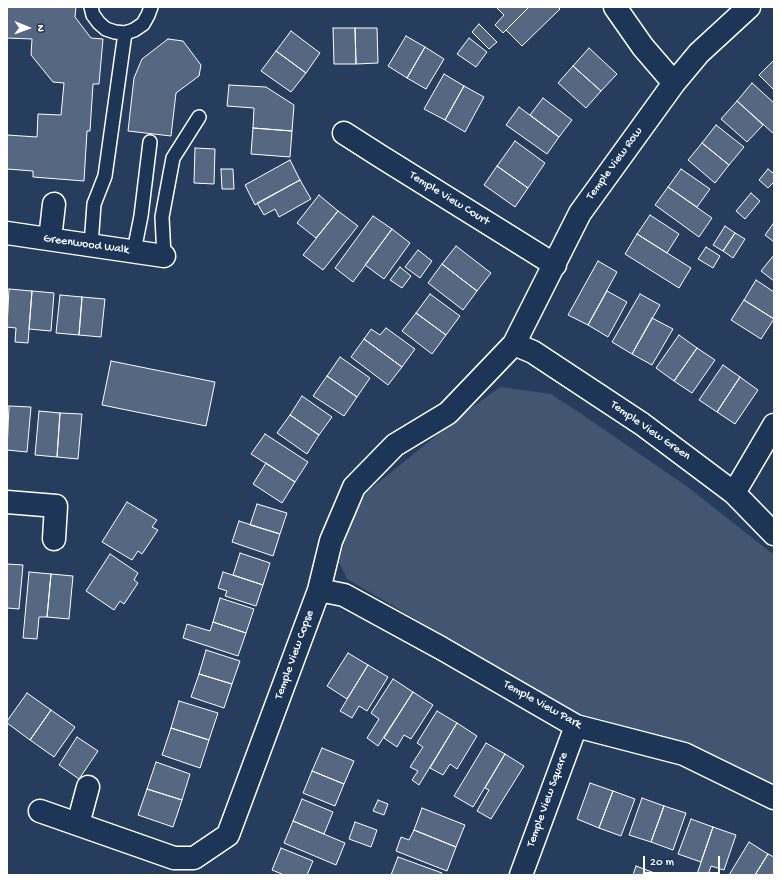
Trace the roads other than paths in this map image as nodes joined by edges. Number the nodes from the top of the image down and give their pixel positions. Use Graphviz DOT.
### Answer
graph roads {
  1 [pos="91,7"];
  2 [pos="151,7"];
  3 [pos="615,7"];
  4 [pos="749,7"];
  5 [pos="125,32"];
  6 [pos="674,83"];
  7 [pos="199,117"];
  8 [pos="344,133"];
  9 [pos="150,142"];
  10 [pos="54,204"];
  11 [pos="7,233"];
  12 [pos="50,240"];
  13 [pos="91,245"];
  14 [pos="134,251"];
  15 [pos="164,256"];
  16 [pos="555,265"];
  17 [pos="514,344"];
  18 [pos="774,425"];
  19 [pos="734,492"];
  20 [pos="7,502"];
  21 [pos="774,534"];
  22 [pos="54,539"];
  23 [pos="319,590"];
  24 [pos="576,726"];
  25 [pos="88,787"];
  26 [pos="774,798"];
  27 [pos="40,811"];
  28 [pos="78,824"];
  29 [pos="521,875"];
  1 -- 5 [label="lane"];
  2 -- 5 [label="lane"];
  3 -- 6 [label="street"];
  4 -- 6 [label="street, Temple View Row"];
  5 -- 13 [label="lane"];
  6 -- 16 [label="street, Temple View Row"];
  7 -- 15 [label="lane"];
  8 -- 16 [label="street, Temple View Court"];
  9 -- 14 [label="lane"];
  10 -- 12 [label="street"];
  11 -- 12 [label="street, Greenwood Walk"];
  12 -- 13 [label="street, Greenwood Walk"];
  13 -- 14 [label="street, Greenwood Walk"];
  14 -- 15 [label="street, Greenwood Walk"];
  16 -- 17 [label="street, Temple View Row"];
  17 -- 19 [label="street, Temple View Green"];
  17 -- 23 [label="street, Temple View Copse"];
  18 -- 19 [label="street"];
  19 -- 21 [label="street, Temple View Green"];
  20 -- 22 [label="street"];
  23 -- 24 [label="street, Temple View Park"];
  23 -- 28 [label="street, Temple View Copse"];
  24 -- 26 [label="street, Temple View Park"];
  24 -- 29 [label="street, Temple View Square"];
  25 -- 28 [label="street"];
  27 -- 28 [label="street, Temple View Copse"];
}
